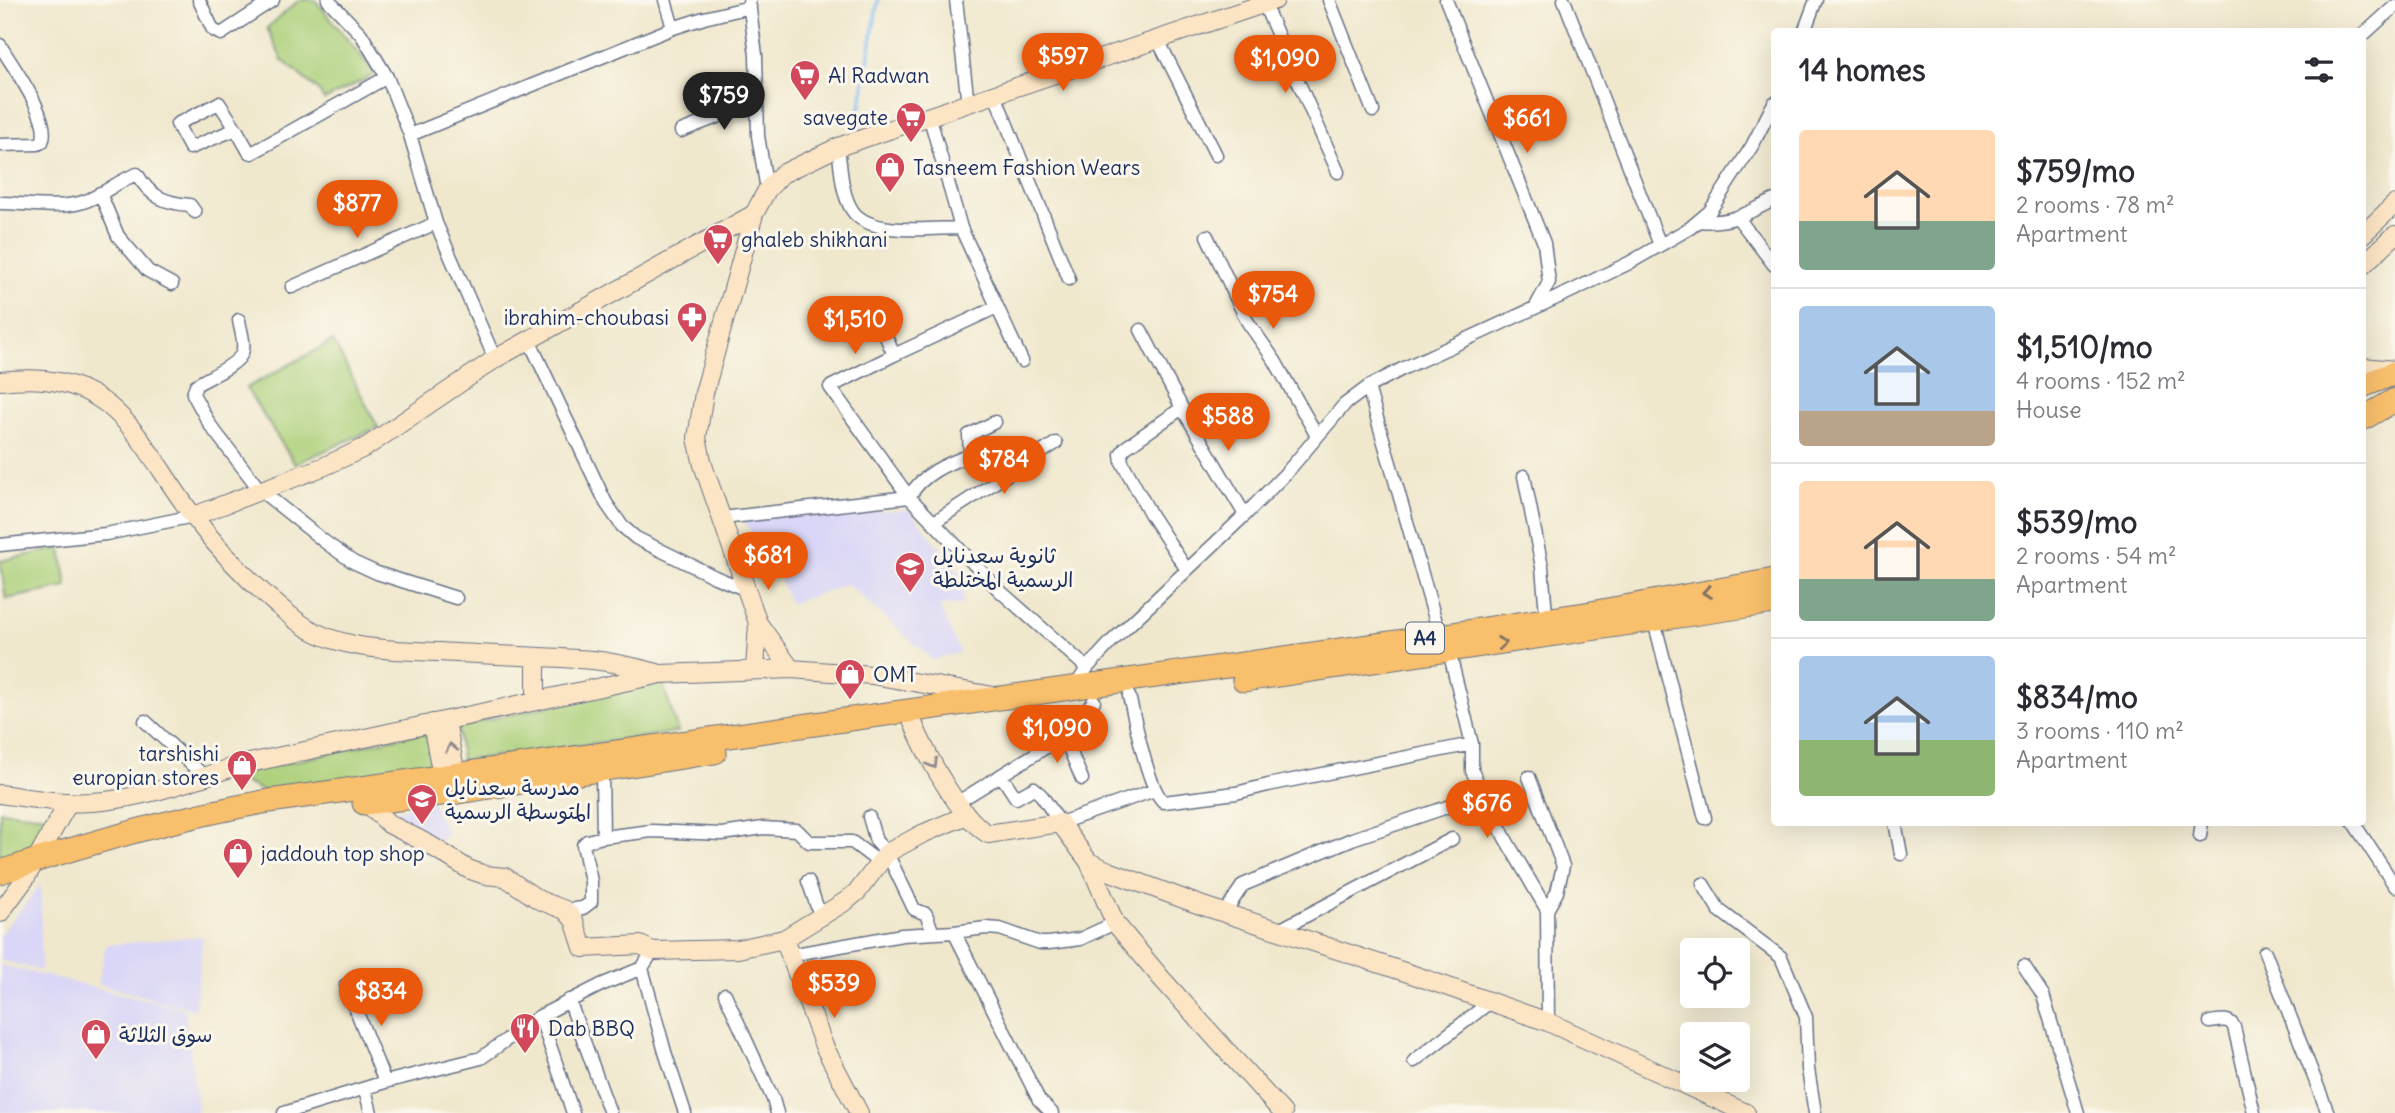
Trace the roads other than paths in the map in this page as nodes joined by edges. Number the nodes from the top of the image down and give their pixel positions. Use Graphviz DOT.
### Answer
graph roads {
  1 [pos="200,0"];
  2 [pos="273,0"];
  3 [pos="328,0"];
  4 [pos="665,0"];
  5 [pos="956,0"];
  6 [pos="1329,0"];
  7 [pos="1446,0"];
  8 [pos="1564,0"];
  9 [pos="1816,0"];
  10 [pos="1270,2"];
  11 [pos="749,4"];
  12 [pos="2395,6"];
  13 [pos="673,28"];
  14 [pos="1806,28"];
  15 [pos="2366,32"];
  16 [pos="1158,40"];
  17 [pos="0,45"];
  18 [pos="387,77"];
  19 [pos="995,95"];
  20 [pos="756,102"];
  21 [pos="968,104"];
  22 [pos="1771,109"];
  23 [pos="1373,111"];
  24 [pos="929,115"];
  25 [pos="236,129"];
  26 [pos="681,131"];
  27 [pos="410,135"];
  28 [pos="0,145"];
  29 [pos="838,147"];
  30 [pos="1216,155"];
  31 [pos="1338,172"];
  32 [pos="767,190"];
  33 [pos="100,193"];
  34 [pos="1771,202"];
  35 [pos="0,203"];
  36 [pos="2395,204"];
  37 [pos="195,212"];
  38 [pos="754,214"];
  39 [pos="1738,218"];
  40 [pos="1699,221"];
  41 [pos="436,223"];
  42 [pos="961,228"];
  43 [pos="2366,231"];
  44 [pos="2395,235"];
  45 [pos="1207,236"];
  46 [pos="712,239"];
  47 [pos="1660,245"];
  48 [pos="743,252"];
  49 [pos="1771,261"];
  50 [pos="2366,262"];
  51 [pos="1069,279"];
  52 [pos="172,284"];
  53 [pos="292,287"];
  54 [pos="873,307"];
  55 [pos="998,307"];
  56 [pos="1535,309"];
  57 [pos="239,320"];
  58 [pos="1141,330"];
  59 [pos="530,340"];
  60 [pos="894,355"];
  61 [pos="495,359"];
  62 [pos="1022,361"];
  63 [pos="2366,368"];
  64 [pos="2395,372"];
  65 [pos="0,381"];
  66 [pos="2366,384"];
  67 [pos="1368,387"];
  68 [pos="2395,400"];
  69 [pos="1182,408"];
  70 [pos="2366,417"];
  71 [pos="995,422"];
  72 [pos="1317,436"];
  73 [pos="1056,443"];
  74 [pos="1524,477"];
  75 [pos="260,490"];
  76 [pos="909,497"];
  77 [pos="1245,515"];
  78 [pos="194,516"];
  79 [pos="722,518"];
  80 [pos="934,522"];
  81 [pos="0,545"];
  82 [pos="1187,570"];
  83 [pos="1771,580"];
  84 [pos="747,590"];
  85 [pos="456,598"];
  86 [pos="1771,602"];
  87 [pos="1654,621"];
  88 [pos="758,624"];
  89 [pos="1548,628"];
  90 [pos="1445,643"];
  91 [pos="536,658"];
  92 [pos="1087,668"];
  93 [pos="791,669"];
  94 [pos="755,670"];
  95 [pos="661,674"];
  96 [pos="1129,696"];
  97 [pos="1083,697"];
  98 [pos="1003,699"];
  99 [pos="537,700"];
  100 [pos="145,720"];
  101 [pos="439,722"];
  102 [pos="913,723"];
  103 [pos="1064,736"];
  104 [pos="1472,744"];
  105 [pos="602,771"];
  106 [pos="1001,775"];
  107 [pos="205,777"];
  108 [pos="1529,777"];
  109 [pos="1082,779"];
  110 [pos="450,785"];
  111 [pos="1155,790"];
  112 [pos="0,794"];
  113 [pos="1483,795"];
  114 [pos="69,802"];
  115 [pos="367,803"];
  116 [pos="962,808"];
  117 [pos="869,817"];
  118 [pos="1704,818"];
  119 [pos="1059,823"];
  120 [pos="1896,826"];
  121 [pos="2201,826"];
  122 [pos="2356,826"];
  123 [pos="2200,836"];
  124 [pos="603,837"];
  125 [pos="1452,839"];
  126 [pos="1901,854"];
  127 [pos="883,858"];
  128 [pos="1089,862"];
  129 [pos="29,870"];
  130 [pos="0,872"];
  131 [pos="808,881"];
  132 [pos="1703,884"];
  133 [pos="2395,886"];
  134 [pos="0,888"];
  135 [pos="565,910"];
  136 [pos="1547,910"];
  137 [pos="1225,912"];
  138 [pos="0,913"];
  139 [pos="821,918"];
  140 [pos="1115,923"];
  141 [pos="1279,930"];
  142 [pos="954,932"];
  143 [pos="933,933"];
  144 [pos="787,947"];
  145 [pos="653,951"];
  146 [pos="2265,951"];
  147 [pos="2024,966"];
  148 [pos="642,968"];
  149 [pos="346,985"];
  150 [pos="725,994"];
  151 [pos="569,1000"];
  152 [pos="1490,1002"];
  153 [pos="540,1016"];
  154 [pos="1548,1022"];
  155 [pos="2210,1022"];
  156 [pos="1414,1061"];
  157 [pos="385,1082"];
  158 [pos="365,1089"];
  159 [pos="284,1113"];
  160 [pos="372,1113"];
  161 [pos="573,1113"];
  162 [pos="610,1113"];
  163 [pos="685,1113"];
  164 [pos="777,1113"];
  165 [pos="859,1113"];
  166 [pos="1052,1113"];
  167 [pos="1283,1113"];
  168 [pos="1746,1113"];
  169 [pos="1815,1113"];
  170 [pos="2078,1113"];
  171 [pos="2253,1113"];
  172 [pos="2328,1113"];
  1 -- 2 [label="street"];
  3 -- 18 [label="street"];
  4 -- 13 [label="street"];
  5 -- 21 [label="street"];
  6 -- 23 [label="street"];
  7 -- 56 [label="street"];
  8 -- 47 [label="street"];
  9 -- 14 [label="street"];
  10 -- 16 [label="street"];
  10 -- 31 [label="street"];
  11 -- 13 [label="street"];
  11 -- 20 [label="street"];
  12 -- 15 [label="street"];
  13 -- 27 [label="street"];
  16 -- 19 [label="street"];
  16 -- 30 [label="street"];
  17 -- 28 [label="street"];
  18 -- 25 [label="street"];
  18 -- 27 [label="street"];
  19 -- 21 [label="street"];
  19 -- 51 [label="street"];
  20 -- 26 [label="street"];
  20 -- 32 [label="street"];
  21 -- 24 [label="street"];
  22 -- 40 [label="street"];
  24 -- 29 [label="street"];
  24 -- 42 [label="street"];
  25 -- 25 [label="street"];
  27 -- 41 [label="street"];
  29 -- 32 [label="street"];
  29 -- 42 [label="street"];
  32 -- 38 [label="street"];
  33 -- 35 [label="street"];
  33 -- 37 [label="street"];
  33 -- 52 [label="street"];
  34 -- 39 [label="street"];
  36 -- 43 [label="street"];
  38 -- 46 [label="street"];
  38 -- 48 [label="street"];
  39 -- 40 [label="street"];
  39 -- 49 [label="street"];
  40 -- 47 [label="street"];
  41 -- 53 [label="street"];
  41 -- 61 [label="street"];
  42 -- 55 [label="street"];
  44 -- 50 [label="street"];
  45 -- 72 [label="street"];
  46 -- 48 [label="street"];
  46 -- 59 [label="street"];
  47 -- 56 [label="street"];
  48 -- 79 [label="street"];
  54 -- 60 [label="street"];
  55 -- 60 [label="street"];
  55 -- 62 [label="street"];
  56 -- 67 [label="street"];
  57 -- 75 [label="street"];
  58 -- 69 [label="street"];
  59 -- 61 [label="street"];
  59 -- 84 [label="street"];
  60 -- 76 [label="street"];
  61 -- 75 [label="street"];
  63 -- 64 [label="street"];
  64 -- 66 [label="highway"];
  65 -- 78 [label="street"];
  67 -- 72 [label="street"];
  67 -- 90 [label="street"];
  68 -- 70 [label="highway"];
  69 -- 77 [label="street"];
  69 -- 82 [label="street"];
  71 -- 76 [label="street"];
  72 -- 77 [label="street"];
  73 -- 80 [label="street"];
  74 -- 89 [label="street"];
  75 -- 78 [label="street"];
  75 -- 85 [label="street"];
  76 -- 79 [label="street"];
  76 -- 80 [label="street"];
  77 -- 82 [label="street"];
  78 -- 81 [label="street"];
  78 -- 91 [label="street"];
  79 -- 84 [label="street"];
  80 -- 92 [label="street"];
  82 -- 92 [label="street"];
  83 -- 89 [label="highway, A4, one-way"];
  84 -- 88 [label="street"];
  86 -- 87 [label="highway, A4"];
  87 -- 89 [label="highway, A4"];
  87 -- 118 [label="street"];
  88 -- 93 [label="street"];
  88 -- 94 [label="street"];
  89 -- 90 [label="highway, A4"];
  90 -- 96 [label="highway, A4"];
  90 -- 97 [label="highway, A4"];
  90 -- 104 [label="street"];
  91 -- 95 [label="street"];
  91 -- 99 [label="street"];
  92 -- 97 [label="street"];
  93 -- 94 [label="street"];
  93 -- 98 [label="street"];
  94 -- 95 [label="street"];
  95 -- 99 [label="street"];
  96 -- 97 [label="highway, A4"];
  96 -- 111 [label="street"];
  97 -- 98 [label="highway, A4"];
  97 -- 102 [label="highway, A4"];
  97 -- 103 [label="street"];
  98 -- 110 [label="highway, A4"];
  99 -- 101 [label="street"];
  100 -- 107 [label="street"];
  101 -- 107 [label="street"];
  101 -- 110 [label="street"];
  102 -- 105 [label="highway, A4"];
  102 -- 116 [label="street, one-way"];
  103 -- 106 [label="street"];
  103 -- 109 [label="street"];
  104 -- 111 [label="street"];
  104 -- 113 [label="street"];
  105 -- 110 [label="highway, A4"];
  105 -- 124 [label="street"];
  106 -- 116 [label="street"];
  106 -- 119 [label="street"];
  107 -- 114 [label="street"];
  108 -- 136 [label="street"];
  110 -- 115 [label="highway, A4"];
  110 -- 129 [label="highway, A4"];
  111 -- 119 [label="street"];
  112 -- 114 [label="street"];
  113 -- 136 [label="street"];
  113 -- 137 [label="street"];
  114 -- 129 [label="street"];
  115 -- 129 [label="highway, A4"];
  115 -- 135 [label="street"];
  116 -- 119 [label="street"];
  116 -- 127 [label="street"];
  117 -- 127 [label="street"];
  119 -- 128 [label="street"];
  120 -- 126 [label="street"];
  121 -- 123 [label="street"];
  122 -- 133 [label="street"];
  124 -- 127 [label="street"];
  124 -- 135 [label="street"];
  125 -- 141 [label="street"];
  127 -- 139 [label="street"];
  127 -- 143 [label="street"];
  128 -- 137 [label="street"];
  128 -- 140 [label="street"];
  129 -- 130 [label="highway, A4"];
  129 -- 134 [label="highway, A4"];
  129 -- 138 [label="street"];
  131 -- 139 [label="street"];
  132 -- 169 [label="street"];
  135 -- 145 [label="street"];
  136 -- 154 [label="street"];
  137 -- 141 [label="street"];
  139 -- 144 [label="street"];
  140 -- 142 [label="street"];
  140 -- 167 [label="street"];
  141 -- 152 [label="street"];
  142 -- 143 [label="street"];
  142 -- 166 [label="street"];
  143 -- 144 [label="street"];
  144 -- 145 [label="street"];
  144 -- 165 [label="street"];
  145 -- 148 [label="street"];
  146 -- 172 [label="street"];
  147 -- 170 [label="street"];
  148 -- 151 [label="street"];
  148 -- 163 [label="street"];
  149 -- 157 [label="street"];
  150 -- 164 [label="street"];
  151 -- 153 [label="street"];
  151 -- 162 [label="street"];
  152 -- 154 [label="street"];
  152 -- 156 [label="street"];
  153 -- 157 [label="street"];
  153 -- 161 [label="street"];
  154 -- 168 [label="street"];
  155 -- 171 [label="street"];
  157 -- 158 [label="street"];
  158 -- 159 [label="street"];
  158 -- 160 [label="street"];
}
